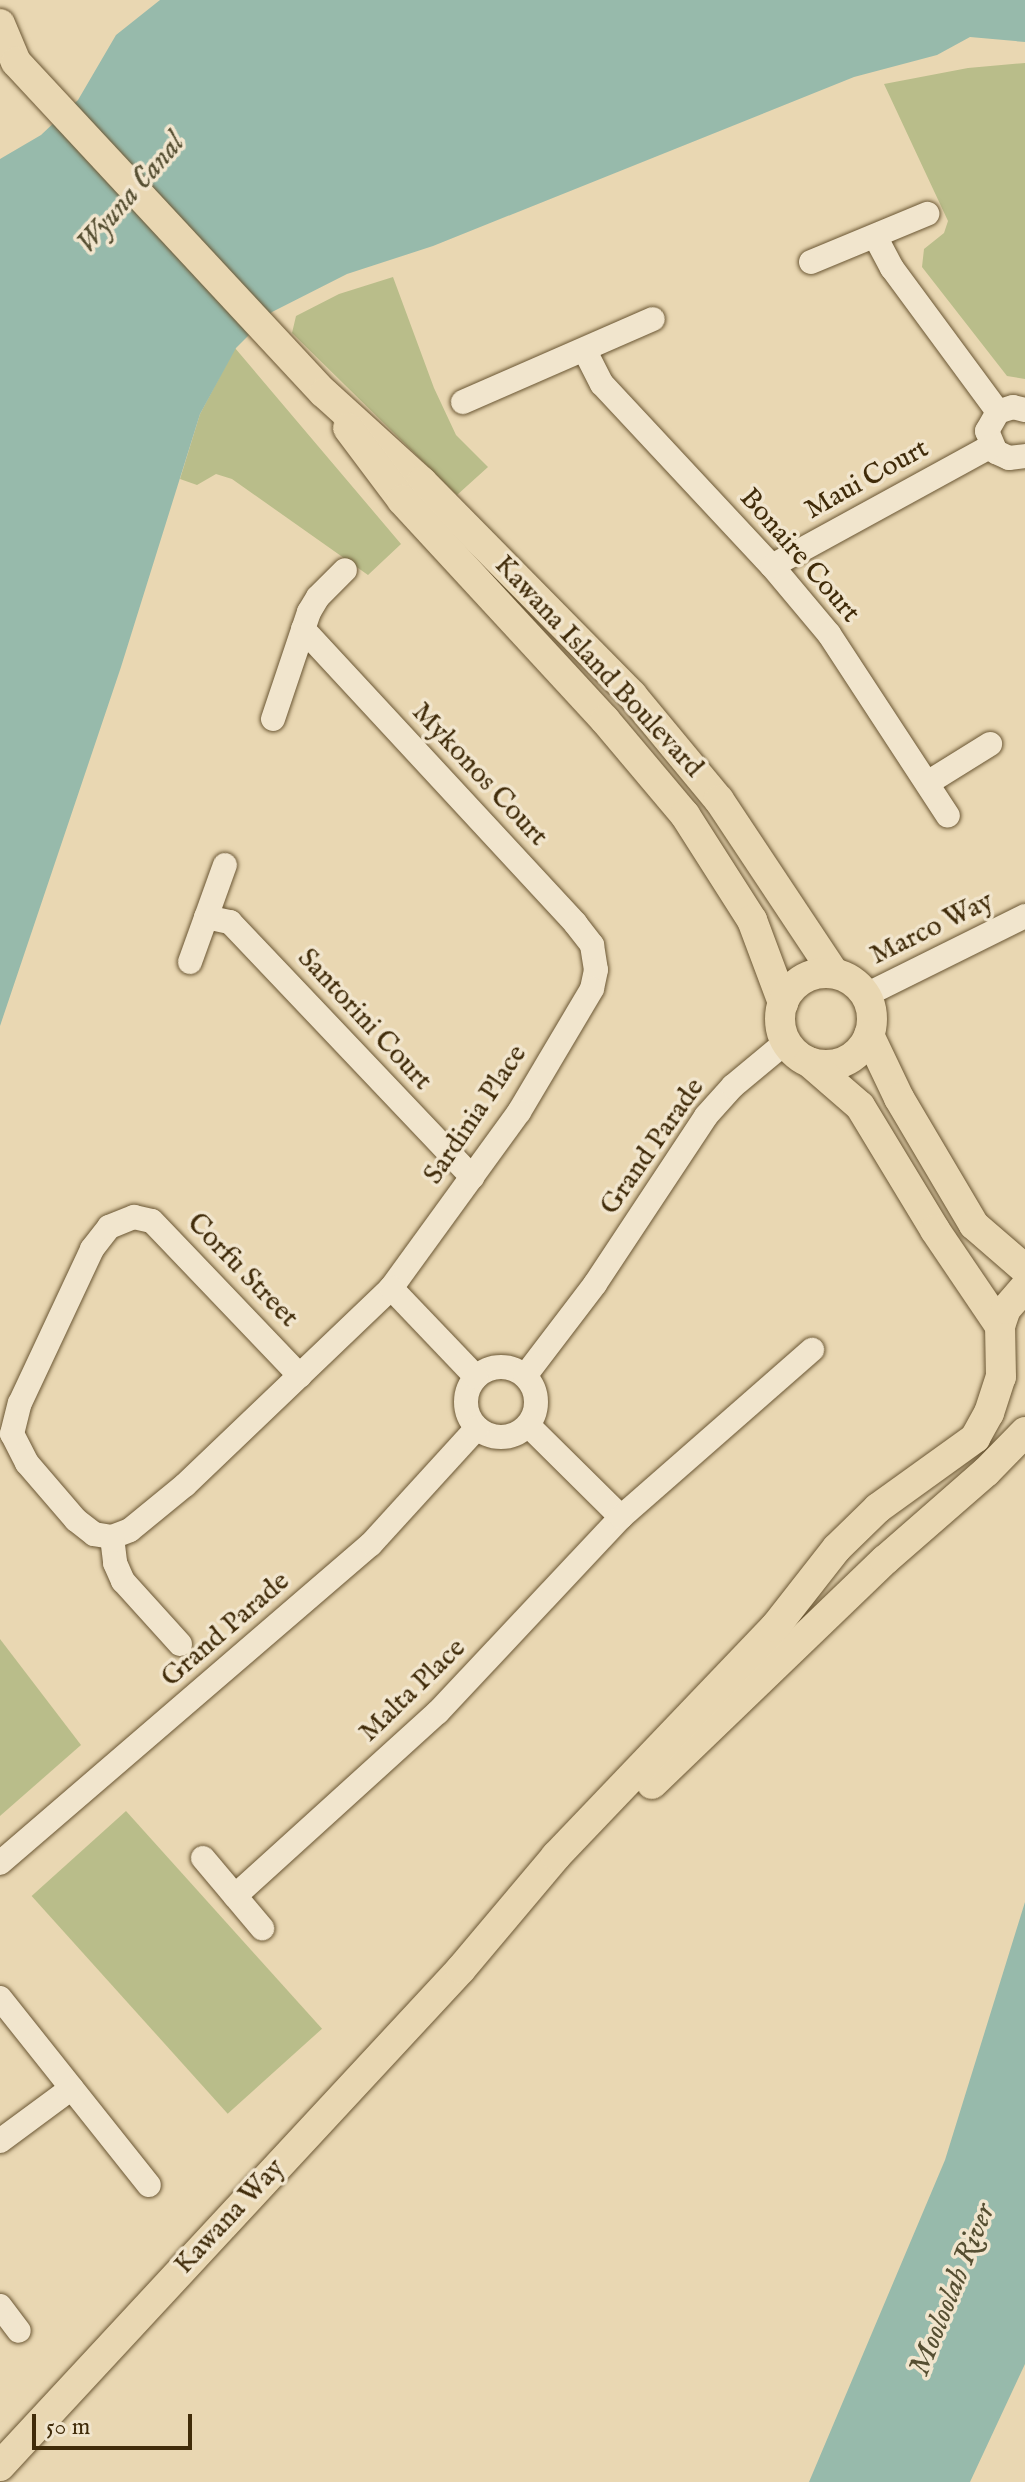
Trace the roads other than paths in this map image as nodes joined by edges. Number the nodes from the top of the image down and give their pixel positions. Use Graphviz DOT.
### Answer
graph roads {
  1 [pos="0,24"];
  2 [pos="8,59"];
  3 [pos="927,214"];
  4 [pos="876,238"];
  5 [pos="811,262"];
  6 [pos="653,319"];
  7 [pos="585,351"];
  8 [pos="324,393"];
  9 [pos="463,402"];
  10 [pos="1025,410"];
  11 [pos="998,412"];
  12 [pos="991,446"];
  13 [pos="1025,456"];
  14 [pos="772,566"];
  15 [pos="345,570"];
  16 [pos="303,629"];
  17 [pos="273,719"];
  18 [pos="990,744"];
  19 [pos="929,782"];
  20 [pos="948,816"];
  21 [pos="225,865"];
  22 [pos="1025,916"];
  23 [pos="206,917"];
  24 [pos="190,962"];
  25 [pos="596,970"];
  26 [pos="834,973"];
  27 [pos="866,995"];
  28 [pos="783,1003"];
  29 [pos="869,1035"];
  30 [pos="798,1052"];
  31 [pos="472,1177"];
  32 [pos="1025,1269"];
  33 [pos="1025,1287"];
  34 [pos="391,1288"];
  35 [pos="1002,1335"];
  36 [pos="812,1350"];
  37 [pos="1025,1372"];
  38 [pos="300,1376"];
  39 [pos="525,1376"];
  40 [pos="476,1377"];
  41 [pos="528,1425"];
  42 [pos="477,1428"];
  43 [pos="1025,1432"];
  44 [pos="621,1517"];
  45 [pos="112,1537"];
  46 [pos="180,1644"];
  47 [pos="203,1858"];
  48 [pos="0,1863"];
  49 [pos="235,1896"];
  50 [pos="262,1928"];
  51 [pos="461,1969"];
  52 [pos="0,1998"];
  53 [pos="72,2088"];
  54 [pos="0,2141"];
  55 [pos="149,2185"];
  56 [pos="0,2306"];
  57 [pos="19,2331"];
  58 [pos="0,2466"];
  1 -- 2 [label="main road, Kawana Island Boulevard"];
  2 -- 8 [label="main road, Kawana Island Boulevard"];
  3 -- 4 [label="street"];
  4 -- 5 [label="street"];
  4 -- 11 [label="street"];
  6 -- 7 [label="street"];
  7 -- 9 [label="street"];
  7 -- 14 [label="street, Bonaire Court"];
  8 -- 26 [label="main road, Kawana Island Boulevard"];
  8 -- 28 [label="main road, Kawana Island Boulevard"];
  10 -- 11 [label="street"];
  11 -- 12 [label="street"];
  12 -- 13 [label="street"];
  12 -- 14 [label="street, Maui Court"];
  14 -- 19 [label="street, Bonaire Court"];
  15 -- 16 [label="street"];
  16 -- 17 [label="street"];
  16 -- 25 [label="street, Mykonos Court"];
  18 -- 19 [label="street"];
  19 -- 20 [label="street, Bonaire Court"];
  21 -- 23 [label="street"];
  22 -- 27 [label="street, Marco Way"];
  23 -- 24 [label="street"];
  23 -- 31 [label="street, Santorini Court"];
  25 -- 31 [label="street, Sardinia Place"];
  26 -- 27 [label="main road"];
  26 -- 28 [label="main road"];
  27 -- 29 [label="main road"];
  28 -- 30 [label="main road"];
  29 -- 30 [label="main road"];
  29 -- 32 [label="main road"];
  30 -- 35 [label="main road"];
  30 -- 39 [label="street, Grand Parade"];
  31 -- 34 [label="street, Sardinia Place"];
  33 -- 35 [label="main road"];
  34 -- 38 [label="street, Sardinia Place"];
  34 -- 40 [label="street"];
  35 -- 37 [label="main road"];
  35 -- 51 [label="main road"];
  36 -- 44 [label="street, Malta Place"];
  38 -- 45 [label="street, Sardinia Place"];
  38 -- 45 [label="street, Corfu Street"];
  39 -- 40 [label="street"];
  39 -- 41 [label="street"];
  40 -- 42 [label="street"];
  41 -- 42 [label="street"];
  41 -- 44 [label="street"];
  42 -- 48 [label="street, Grand Parade"];
  43 -- 51 [label="main road"];
  44 -- 49 [label="street, Malta Place"];
  45 -- 46 [label="street"];
  47 -- 49 [label="street"];
  49 -- 50 [label="street"];
  51 -- 58 [label="main road, Kawana Way"];
  52 -- 53 [label="street"];
  53 -- 54 [label="street"];
  53 -- 55 [label="street"];
  56 -- 57 [label="street"];
}
